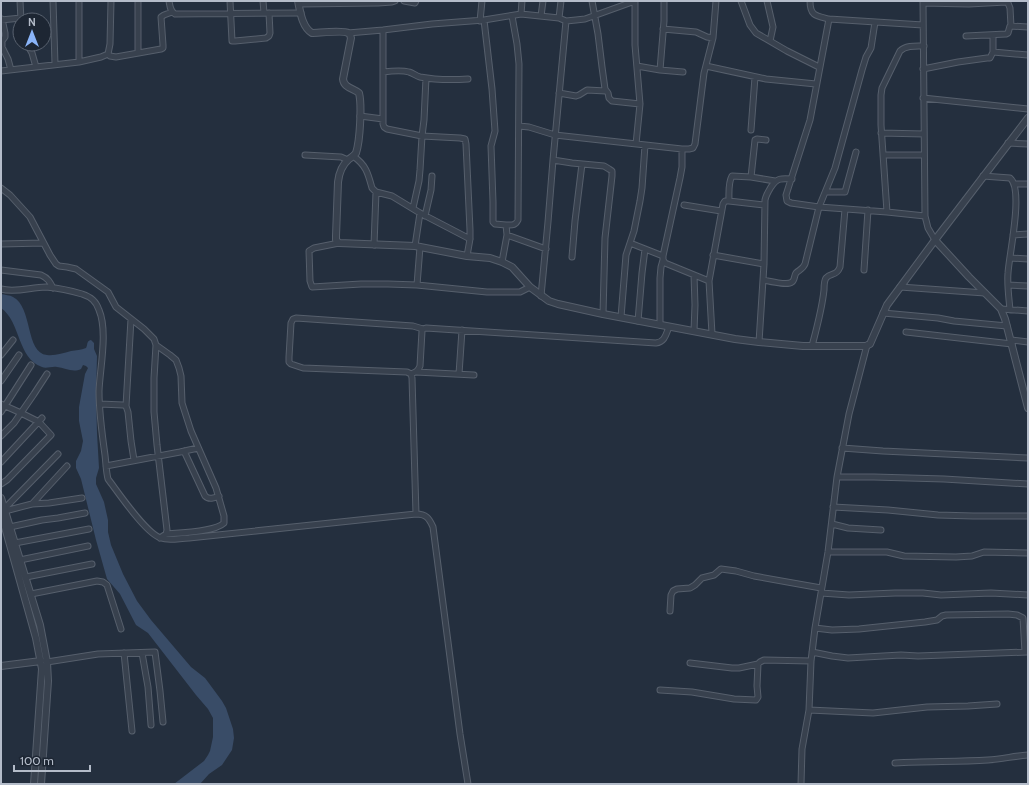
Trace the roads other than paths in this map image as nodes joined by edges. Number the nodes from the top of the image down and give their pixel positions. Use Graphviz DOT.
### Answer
graph roads {
  1 [pos="20,1"];
  2 [pos="53,1"];
  3 [pos="79,1"];
  4 [pos="110,1"];
  5 [pos="138,1"];
  6 [pos="169,1"];
  7 [pos="230,1"];
  8 [pos="263,1"];
  9 [pos="396,1"];
  10 [pos="404,1"];
  11 [pos="416,1"];
  12 [pos="482,1"];
  13 [pos="522,1"];
  14 [pos="543,1"];
  15 [pos="561,1"];
  16 [pos="592,1"];
  17 [pos="635,1"];
  18 [pos="664,1"];
  19 [pos="716,1"];
  20 [pos="741,1"];
  21 [pos="767,1"];
  22 [pos="810,1"];
  23 [pos="298,2"];
  24 [pos="923,2"];
  25 [pos="21,12"];
  26 [pos="172,12"];
  27 [pos="231,13"];
  28 [pos="266,13"];
  29 [pos="301,13"];
  30 [pos="521,14"];
  31 [pos="512,16"];
  32 [pos="541,16"];
  33 [pos="594,16"];
  34 [pos="559,18"];
  35 [pos="2,19"];
  36 [pos="829,19"];
  37 [pos="482,20"];
  38 [pos="566,21"];
  39 [pos="875,22"];
  40 [pos="923,24"];
  41 [pos="1011,26"];
  42 [pos="1028,27"];
  43 [pos="663,29"];
  44 [pos="383,30"];
  45 [pos="348,32"];
  46 [pos="993,35"];
  47 [pos="966,36"];
  48 [pos="713,38"];
  49 [pos="770,41"];
  50 [pos="924,46"];
  51 [pos="31,52"];
  52 [pos="993,52"];
  53 [pos="138,53"];
  54 [pos="108,54"];
  55 [pos="1028,55"];
  56 [pos="79,62"];
  57 [pos="55,64"];
  58 [pos="637,66"];
  59 [pos="706,66"];
  60 [pos="36,67"];
  61 [pos="819,67"];
  62 [pos="923,69"];
  63 [pos="10,70"];
  64 [pos="660,70"];
  65 [pos="1,71"];
  66 [pos="383,72"];
  67 [pos="682,72"];
  68 [pos="755,77"];
  69 [pos="426,78"];
  70 [pos="468,80"];
  71 [pos="816,84"];
  72 [pos="606,91"];
  73 [pos="559,93"];
  74 [pos="923,98"];
  75 [pos="640,104"];
  76 [pos="1028,109"];
  77 [pos="360,116"];
  78 [pos="1028,118"];
  79 [pos="382,119"];
  80 [pos="1026,124"];
  81 [pos="518,126"];
  82 [pos="752,130"];
  83 [pos="881,133"];
  84 [pos="924,134"];
  85 [pos="555,135"];
  86 [pos="422,136"];
  87 [pos="766,140"];
  88 [pos="636,144"];
  89 [pos="1008,144"];
  90 [pos="1028,144"];
  91 [pos="645,145"];
  92 [pos="682,149"];
  93 [pos="856,152"];
  94 [pos="305,155"];
  95 [pos="882,155"];
  96 [pos="924,155"];
  97 [pos="351,158"];
  98 [pos="553,160"];
  99 [pos="582,164"];
  100 [pos="432,176"];
  101 [pos="983,176"];
  102 [pos="751,177"];
  103 [pos="792,179"];
  104 [pos="775,181"];
  105 [pos="1014,184"];
  106 [pos="1028,184"];
  107 [pos="1,188"];
  108 [pos="376,192"];
  109 [pos="826,192"];
  110 [pos="729,201"];
  111 [pos="684,205"];
  112 [pos="764,205"];
  113 [pos="413,208"];
  114 [pos="819,208"];
  115 [pos="845,209"];
  116 [pos="868,210"];
  117 [pos="721,211"];
  118 [pos="887,212"];
  119 [pos="423,215"];
  120 [pos="925,216"];
  121 [pos="506,225"];
  122 [pos="1028,234"];
  123 [pos="507,235"];
  124 [pos="1013,235"];
  125 [pos="470,238"];
  126 [pos="935,240"];
  127 [pos="43,243"];
  128 [pos="339,243"];
  129 [pos="630,243"];
  130 [pos="1,244"];
  131 [pos="374,245"];
  132 [pos="418,247"];
  133 [pos="546,249"];
  134 [pos="645,249"];
  135 [pos="713,255"];
  136 [pos="467,256"];
  137 [pos="572,257"];
  138 [pos="663,258"];
  139 [pos="1010,258"];
  140 [pos="1028,259"];
  141 [pos="502,262"];
  142 [pos="764,264"];
  143 [pos="1,270"];
  144 [pos="864,270"];
  145 [pos="694,275"];
  146 [pos="763,280"];
  147 [pos="709,281"];
  148 [pos="417,285"];
  149 [pos="1008,285"];
  150 [pos="1028,286"];
  151 [pos="530,287"];
  152 [pos="900,287"];
  153 [pos="53,288"];
  154 [pos="1,289"];
  155 [pos="985,293"];
  156 [pos="541,296"];
  157 [pos="1001,309"];
  158 [pos="1010,310"];
  159 [pos="1028,311"];
  160 [pos="883,313"];
  161 [pos="603,314"];
  162 [pos="621,318"];
  163 [pos="131,319"];
  164 [pos="638,321"];
  165 [pos="660,325"];
  166 [pos="1007,326"];
  167 [pos="669,327"];
  168 [pos="423,329"];
  169 [pos="462,330"];
  170 [pos="694,331"];
  171 [pos="906,332"];
  172 [pos="712,334"];
  173 [pos="13,340"];
  174 [pos="758,342"];
  175 [pos="1011,342"];
  176 [pos="1028,342"];
  177 [pos="156,345"];
  178 [pos="868,345"];
  179 [pos="812,346"];
  180 [pos="1,355"];
  181 [pos="19,355"];
  182 [pos="31,365"];
  183 [pos="414,373"];
  184 [pos="47,374"];
  185 [pos="458,374"];
  186 [pos="474,375"];
  187 [pos="1,381"];
  188 [pos="1025,388"];
  189 [pos="100,404"];
  190 [pos="3,405"];
  191 [pos="126,406"];
  192 [pos="1028,408"];
  193 [pos="1,412"];
  194 [pos="21,413"];
  195 [pos="40,420"];
  196 [pos="1,436"];
  197 [pos="198,448"];
  198 [pos="842,448"];
  199 [pos="184,451"];
  200 [pos="58,454"];
  201 [pos="158,456"];
  202 [pos="1028,458"];
  203 [pos="134,460"];
  204 [pos="1,462"];
  205 [pos="66,466"];
  206 [pos="106,466"];
  207 [pos="837,477"];
  208 [pos="1,484"];
  209 [pos="1028,484"];
  210 [pos="219,496"];
  211 [pos="1,498"];
  212 [pos="82,498"];
  213 [pos="32,504"];
  214 [pos="833,507"];
  215 [pos="4,511"];
  216 [pos="85,513"];
  217 [pos="416,514"];
  218 [pos="1028,516"];
  219 [pos="832,524"];
  220 [pos="10,527"];
  221 [pos="89,529"];
  222 [pos="880,530"];
  223 [pos="166,534"];
  224 [pos="160,538"];
  225 [pos="15,543"];
  226 [pos="88,546"];
  227 [pos="828,552"];
  228 [pos="1028,553"];
  229 [pos="20,560"];
  230 [pos="92,564"];
  231 [pos="26,577"];
  232 [pos="821,591"];
  233 [pos="31,594"];
  234 [pos="1028,595"];
  235 [pos="670,611"];
  236 [pos="815,628"];
  237 [pos="121,629"];
  238 [pos="812,652"];
  239 [pos="1026,652"];
  240 [pos="124,653"];
  241 [pos="142,653"];
  242 [pos="811,661"];
  243 [pos="44,662"];
  244 [pos="690,662"];
  245 [pos="758,664"];
  246 [pos="1,666"];
  247 [pos="660,690"];
  248 [pos="997,704"];
  249 [pos="809,710"];
  250 [pos="163,722"];
  251 [pos="151,725"];
  252 [pos="132,731"];
  253 [pos="1028,754"];
  254 [pos="895,763"];
  255 [pos="34,784"];
  256 [pos="41,784"];
  257 [pos="468,784"];
  258 [pos="801,784"];
  1 -- 25 [label="street"];
  2 -- 57 [label="street"];
  3 -- 56 [label="street"];
  4 -- 54 [label="street"];
  5 -- 53 [label="street"];
  6 -- 26 [label="street"];
  7 -- 27 [label="street"];
  8 -- 28 [label="street"];
  9 -- 23 [label="street"];
  10 -- 11 [label="street"];
  12 -- 37 [label="street"];
  13 -- 30 [label="street"];
  14 -- 32 [label="street"];
  15 -- 34 [label="street"];
  16 -- 33 [label="street"];
  17 -- 33 [label="street"];
  17 -- 58 [label="street"];
  18 -- 43 [label="street"];
  19 -- 48 [label="street"];
  20 -- 49 [label="street"];
  21 -- 49 [label="street"];
  22 -- 36 [label="street"];
  23 -- 29 [label="street"];
  24 -- 40 [label="street"];
  24 -- 41 [label="street"];
  26 -- 27 [label="street"];
  26 -- 53 [label="street"];
  27 -- 28 [label="street"];
  27 -- 28 [label="street"];
  28 -- 29 [label="street"];
  29 -- 45 [label="street"];
  30 -- 31 [label="street"];
  30 -- 32 [label="street"];
  31 -- 37 [label="street"];
  31 -- 81 [label="street"];
  32 -- 34 [label="street"];
  33 -- 38 [label="street"];
  33 -- 72 [label="street"];
  34 -- 38 [label="street"];
  35 -- 63 [label="street"];
  36 -- 39 [label="street"];
  36 -- 61 [label="street"];
  37 -- 44 [label="street"];
  37 -- 121 [label="street"];
  38 -- 73 [label="street"];
  39 -- 40 [label="street"];
  39 -- 109 [label="street"];
  40 -- 50 [label="street"];
  41 -- 42 [label="street"];
  41 -- 46 [label="street"];
  43 -- 48 [label="street"];
  43 -- 64 [label="street"];
  44 -- 45 [label="street"];
  44 -- 66 [label="street"];
  45 -- 77 [label="street"];
  46 -- 47 [label="street"];
  46 -- 52 [label="street"];
  48 -- 59 [label="street"];
  49 -- 61 [label="street"];
  50 -- 62 [label="street"];
  50 -- 83 [label="street"];
  51 -- 60 [label="street"];
  52 -- 55 [label="street"];
  52 -- 62 [label="street"];
  53 -- 54 [label="street"];
  54 -- 56 [label="street"];
  56 -- 57 [label="street"];
  57 -- 60 [label="street"];
  58 -- 64 [label="street"];
  58 -- 75 [label="street"];
  59 -- 68 [label="street"];
  59 -- 92 [label="street"];
  60 -- 63 [label="street"];
  61 -- 71 [label="street"];
  62 -- 74 [label="street"];
  63 -- 65 [label="street"];
  64 -- 67 [label="street"];
  66 -- 69 [label="street"];
  66 -- 79 [label="street"];
  68 -- 71 [label="street"];
  68 -- 82 [label="street"];
  69 -- 70 [label="street"];
  69 -- 86 [label="street"];
  71 -- 103 [label="street"];
  72 -- 73 [label="street"];
  72 -- 75 [label="street"];
  73 -- 85 [label="street"];
  74 -- 76 [label="street"];
  74 -- 84 [label="street"];
  75 -- 88 [label="street"];
  77 -- 79 [label="street"];
  77 -- 97 [label="street"];
  78 -- 80 [label="street"];
  79 -- 86 [label="street"];
  80 -- 89 [label="street"];
  81 -- 85 [label="street"];
  81 -- 121 [label="street"];
  83 -- 84 [label="street"];
  83 -- 95 [label="street"];
  84 -- 96 [label="street"];
  85 -- 88 [label="street"];
  85 -- 98 [label="street"];
  86 -- 113 [label="street"];
  86 -- 125 [label="street"];
  87 -- 102 [label="street"];
  88 -- 91 [label="street"];
  89 -- 90 [label="street"];
  89 -- 101 [label="street"];
  91 -- 92 [label="street"];
  91 -- 129 [label="street"];
  92 -- 138 [label="street"];
  93 -- 109 [label="street"];
  94 -- 97 [label="street"];
  95 -- 96 [label="street"];
  95 -- 118 [label="street"];
  96 -- 120 [label="street"];
  97 -- 108 [label="street"];
  97 -- 128 [label="street"];
  98 -- 99 [label="street"];
  98 -- 133 [label="street"];
  99 -- 137 [label="street"];
  99 -- 161 [label="street"];
  100 -- 119 [label="street"];
  101 -- 105 [label="street"];
  101 -- 126 [label="street"];
  102 -- 104 [label="street"];
  102 -- 110 [label="street"];
  103 -- 104 [label="street"];
  103 -- 114 [label="street"];
  104 -- 112 [label="street"];
  105 -- 106 [label="street"];
  105 -- 124 [label="street"];
  107 -- 127 [label="street"];
  108 -- 113 [label="street"];
  108 -- 131 [label="street"];
  109 -- 114 [label="street"];
  110 -- 112 [label="street"];
  110 -- 117 [label="street"];
  111 -- 117 [label="street"];
  112 -- 142 [label="street"];
  113 -- 119 [label="street"];
  114 -- 115 [label="street"];
  114 -- 146 [label="street"];
  115 -- 116 [label="street"];
  115 -- 179 [label="street"];
  116 -- 118 [label="street"];
  116 -- 144 [label="street"];
  117 -- 135 [label="street"];
  118 -- 120 [label="street"];
  119 -- 125 [label="street"];
  119 -- 132 [label="street"];
  120 -- 126 [label="street"];
  121 -- 123 [label="street"];
  122 -- 124 [label="street"];
  123 -- 133 [label="street"];
  123 -- 141 [label="street"];
  124 -- 139 [label="street"];
  125 -- 136 [label="street"];
  126 -- 152 [label="street"];
  126 -- 155 [label="street"];
  127 -- 130 [label="street"];
  127 -- 163 [label="street"];
  128 -- 131 [label="street"];
  128 -- 148 [label="street"];
  129 -- 134 [label="street"];
  129 -- 162 [label="street"];
  131 -- 132 [label="street"];
  132 -- 136 [label="street"];
  132 -- 148 [label="street"];
  133 -- 156 [label="street"];
  134 -- 138 [label="street"];
  134 -- 164 [label="street"];
  135 -- 142 [label="street"];
  135 -- 147 [label="street"];
  136 -- 141 [label="street"];
  138 -- 145 [label="street"];
  138 -- 165 [label="street"];
  139 -- 140 [label="street"];
  139 -- 149 [label="street"];
  141 -- 151 [label="street"];
  142 -- 146 [label="street"];
  143 -- 153 [label="street"];
  145 -- 147 [label="street"];
  145 -- 170 [label="street"];
  146 -- 174 [label="street"];
  147 -- 172 [label="street"];
  148 -- 151 [label="street"];
  149 -- 150 [label="street"];
  149 -- 158 [label="street"];
  151 -- 156 [label="street"];
  152 -- 155 [label="street"];
  152 -- 160 [label="street"];
  153 -- 154 [label="street"];
  153 -- 189 [label="street"];
  155 -- 157 [label="street"];
  156 -- 161 [label="street"];
  157 -- 158 [label="street"];
  157 -- 166 [label="street"];
  158 -- 159 [label="street"];
  160 -- 166 [label="street"];
  160 -- 178 [label="street"];
  161 -- 162 [label="street"];
  162 -- 164 [label="street"];
  163 -- 177 [label="street"];
  163 -- 191 [label="street"];
  164 -- 165 [label="street"];
  165 -- 167 [label="street"];
  166 -- 175 [label="street"];
  167 -- 169 [label="street"];
  167 -- 170 [label="street"];
  168 -- 169 [label="street"];
  168 -- 183 [label="street"];
  168 -- 183 [label="street"];
  169 -- 185 [label="street"];
  170 -- 172 [label="street"];
  171 -- 175 [label="street"];
  172 -- 174 [label="street"];
  173 -- 180 [label="street"];
  174 -- 179 [label="street"];
  175 -- 176 [label="street"];
  175 -- 188 [label="street"];
  177 -- 197 [label="street"];
  177 -- 201 [label="street"];
  178 -- 179 [label="street"];
  178 -- 198 [label="street"];
  181 -- 187 [label="street"];
  182 -- 190 [label="street"];
  183 -- 185 [label="street"];
  183 -- 217 [label="street"];
  184 -- 194 [label="street"];
  185 -- 186 [label="street"];
  188 -- 192 [label="street"];
  189 -- 191 [label="street"];
  189 -- 206 [label="street"];
  190 -- 193 [label="street"];
  190 -- 194 [label="street"];
  191 -- 203 [label="street"];
  194 -- 195 [label="street"];
  194 -- 196 [label="street"];
  195 -- 204 [label="street"];
  195 -- 208 [label="street"];
  197 -- 199 [label="street"];
  197 -- 210 [label="street"];
  198 -- 202 [label="street"];
  198 -- 207 [label="street"];
  199 -- 201 [label="street"];
  199 -- 210 [label="street"];
  200 -- 215 [label="street"];
  201 -- 203 [label="street"];
  201 -- 223 [label="street"];
  203 -- 206 [label="street"];
  205 -- 213 [label="street"];
  206 -- 224 [label="street"];
  207 -- 209 [label="street"];
  207 -- 214 [label="street"];
  210 -- 223 [label="street"];
  211 -- 215 [label="street"];
  212 -- 213 [label="street"];
  213 -- 215 [label="street"];
  214 -- 218 [label="street"];
  214 -- 219 [label="street"];
  215 -- 220 [label="street"];
  215 -- 243 [label="street"];
  216 -- 220 [label="street"];
  217 -- 224 [label="street"];
  217 -- 257 [label="street"];
  219 -- 222 [label="street"];
  219 -- 227 [label="street"];
  220 -- 225 [label="street"];
  221 -- 225 [label="street"];
  223 -- 224 [label="street"];
  225 -- 229 [label="street"];
  226 -- 229 [label="street"];
  227 -- 228 [label="street"];
  227 -- 232 [label="street"];
  229 -- 231 [label="street"];
  230 -- 231 [label="street"];
  231 -- 233 [label="street"];
  232 -- 234 [label="street"];
  232 -- 235 [label="street"];
  232 -- 236 [label="street"];
  233 -- 237 [label="street"];
  233 -- 243 [label="street"];
  236 -- 238 [label="street"];
  236 -- 239 [label="street"];
  238 -- 239 [label="street"];
  238 -- 242 [label="street"];
  240 -- 241 [label="street"];
  240 -- 243 [label="street"];
  240 -- 252 [label="street"];
  241 -- 250 [label="street"];
  241 -- 251 [label="street"];
  242 -- 245 [label="street"];
  242 -- 249 [label="street"];
  243 -- 246 [label="street"];
  243 -- 255 [label="street"];
  243 -- 256 [label="street"];
  244 -- 245 [label="street"];
  245 -- 247 [label="street"];
  248 -- 249 [label="street"];
  249 -- 258 [label="street"];
  253 -- 254 [label="street"];
}
